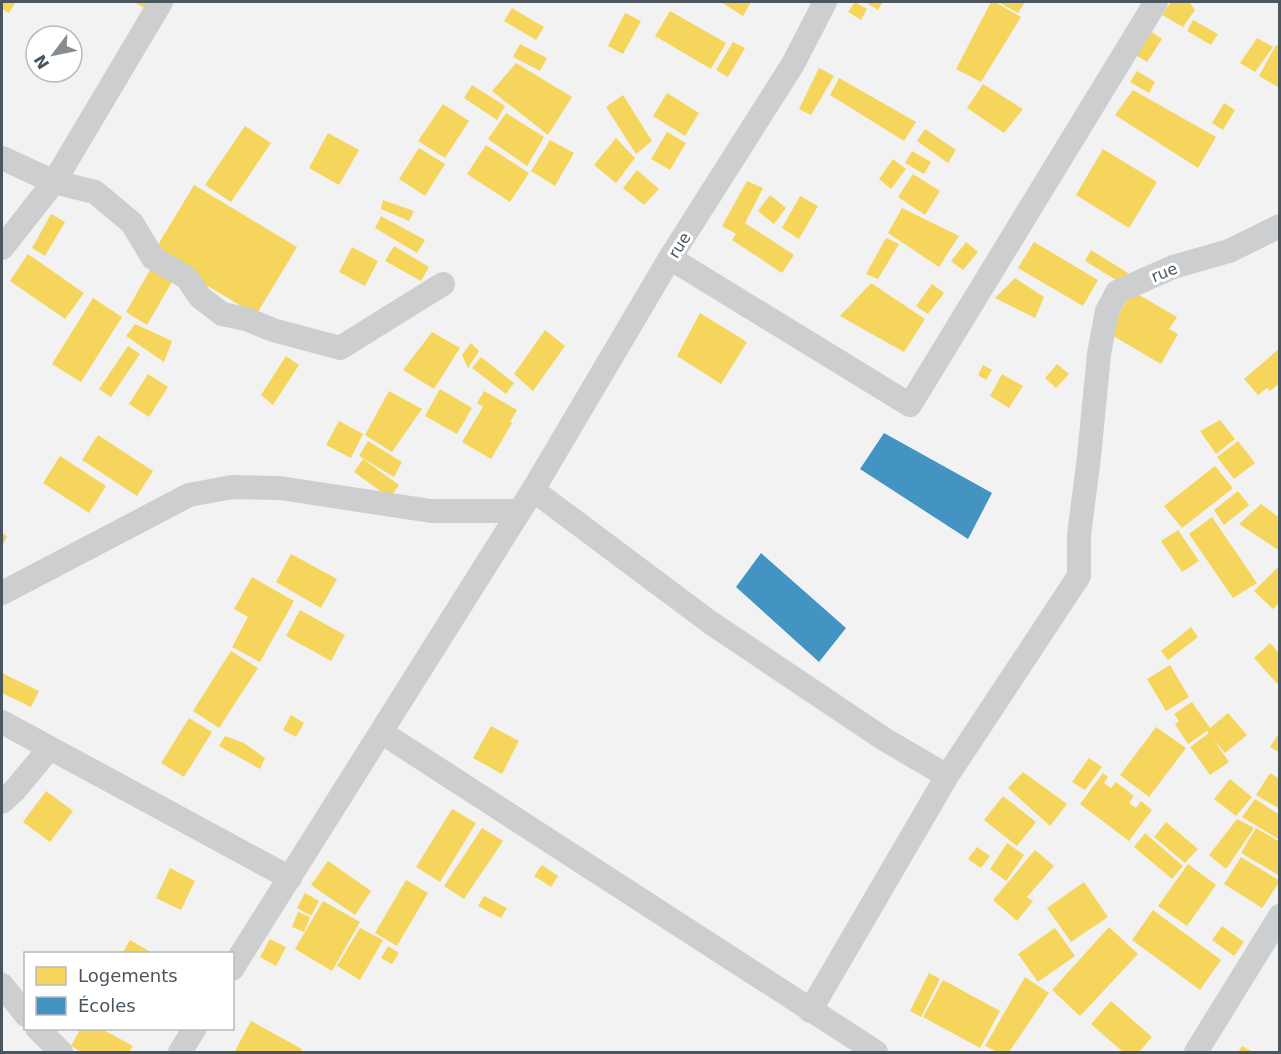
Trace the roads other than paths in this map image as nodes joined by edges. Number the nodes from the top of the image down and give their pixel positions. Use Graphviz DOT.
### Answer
graph roads {
  1 [pos="161,2"];
  2 [pos="825,2"];
  3 [pos="1156,2"];
  4 [pos="2,158"];
  5 [pos="54,182"];
  6 [pos="1280,226"];
  7 [pos="2,248"];
  8 [pos="670,258"];
  9 [pos="443,284"];
  10 [pos="533,490"];
  11 [pos="519,511"];
  12 [pos="2,593"];
  13 [pos="2,722"];
  14 [pos="381,732"];
  15 [pos="49,749"];
  16 [pos="947,776"];
  17 [pos="2,802"];
  18 [pos="290,878"];
  19 [pos="1280,916"];
  20 [pos="234,966"];
  21 [pos="2,985"];
  22 [pos="810,1011"];
  23 [pos="24,1012"];
  24 [pos="38,1030"];
  25 [pos="194,1030"];
  26 [pos="61,1053"];
  27 [pos="180,1053"];
  28 [pos="876,1053"];
  29 [pos="1196,1053"];
  1 -- 5 [label="street"];
  2 -- 8 [label="street, rue"];
  3 -- 8 [label="street"];
  4 -- 5 [label="street"];
  5 -- 7 [label="street"];
  5 -- 9 [label="street"];
  6 -- 16 [label="street, rue"];
  8 -- 10 [label="street, rue"];
  10 -- 11 [label="street, rue"];
  10 -- 16 [label="street"];
  11 -- 12 [label="street"];
  11 -- 14 [label="street, rue"];
  13 -- 15 [label="street"];
  14 -- 18 [label="street, rue"];
  14 -- 22 [label="street"];
  15 -- 17 [label="street"];
  15 -- 18 [label="street"];
  16 -- 22 [label="street"];
  18 -- 20 [label="street, rue"];
  19 -- 29 [label="street"];
  21 -- 23 [label="street"];
  22 -- 28 [label="street"];
  24 -- 26 [label="street"];
  25 -- 27 [label="street"];
}
